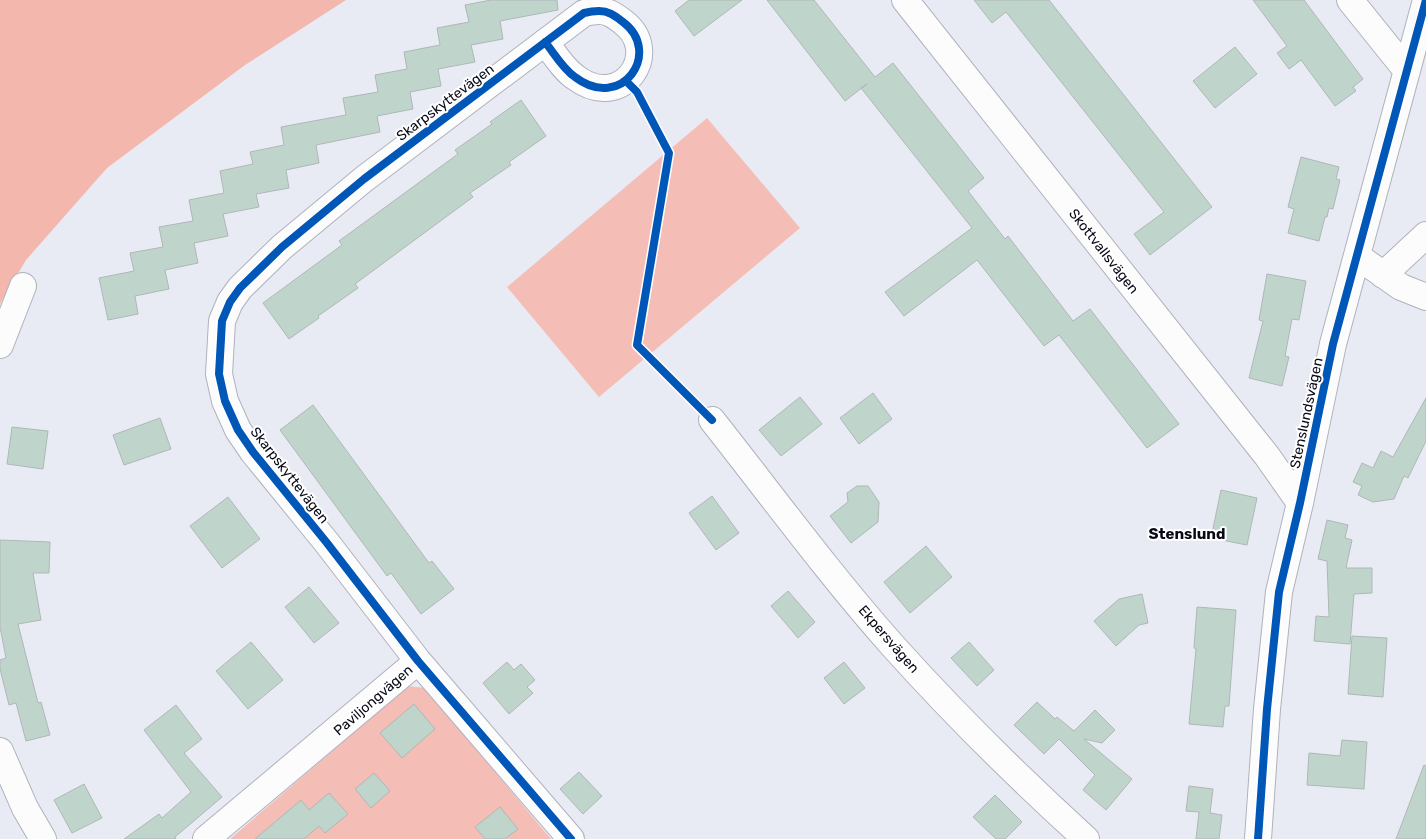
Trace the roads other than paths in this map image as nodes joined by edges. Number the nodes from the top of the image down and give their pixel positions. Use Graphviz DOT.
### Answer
graph roads {
  1 [pos="905,0"];
  2 [pos="1350,0"];
  3 [pos="1426,0"];
  4 [pos="545,42"];
  5 [pos="1407,71"];
  6 [pos="1426,235"];
  7 [pos="1357,256"];
  8 [pos="1383,274"];
  9 [pos="23,286"];
  10 [pos="1426,297"];
  11 [pos="0,345"];
  12 [pos="712,420"];
  13 [pos="1300,503"];
  14 [pos="418,661"];
  15 [pos="0,751"];
  16 [pos="43,839"];
  17 [pos="207,839"];
  18 [pos="571,839"];
  19 [pos="1086,839"];
  20 [pos="1258,839"];
  1 -- 13 [label="street, Skottvallsvägen"];
  2 -- 5 [label="street"];
  3 -- 5 [label="street, Stenslundsvägen"];
  4 -- 14 [label="street, Skarpskyttevägen"];
  5 -- 7 [label="street, Stenslundsvägen"];
  6 -- 8 [label="street"];
  7 -- 8 [label="street"];
  7 -- 13 [label="street, Stenslundsvägen"];
  8 -- 10 [label="street"];
  9 -- 11 [label="street"];
  12 -- 19 [label="street, Ekpersvägen"];
  13 -- 20 [label="street, Stenslundsvägen"];
  14 -- 17 [label="street, Paviljongvägen"];
  14 -- 18 [label="street, Skarpskyttevägen"];
  15 -- 16 [label="street"];
}
